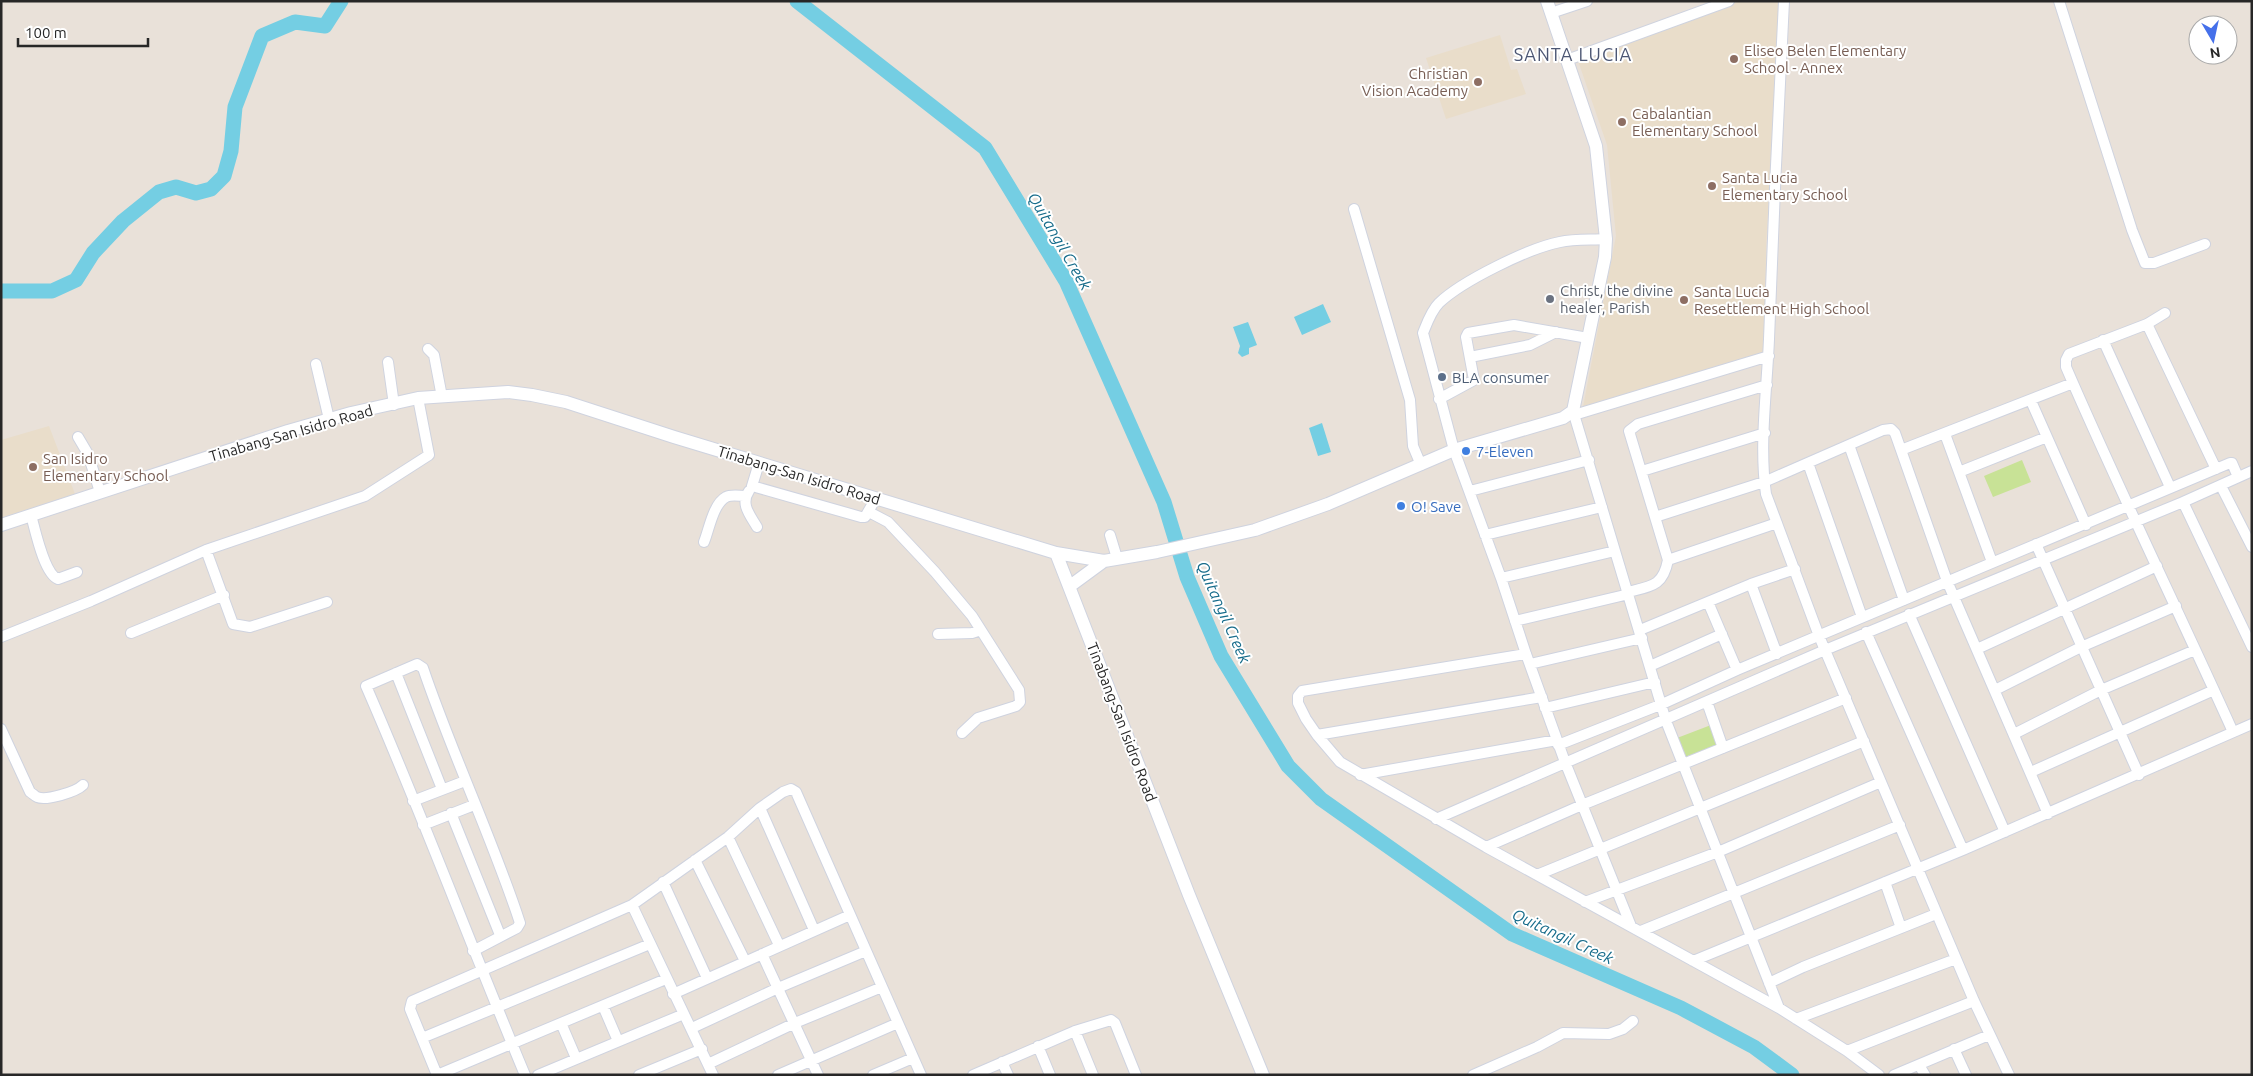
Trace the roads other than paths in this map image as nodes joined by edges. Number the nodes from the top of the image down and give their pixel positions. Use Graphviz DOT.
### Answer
graph roads {
  1 [pos="1587,1"];
  2 [pos="1729,1"];
  3 [pos="1784,1"];
  4 [pos="2059,1"];
  5 [pos="1549,7"];
  6 [pos="1567,60"];
  7 [pos="1354,209"];
  8 [pos="1606,239"];
  9 [pos="2205,244"];
  10 [pos="2165,313"];
  11 [pos="2147,324"];
  12 [pos="1556,332"];
  13 [pos="1588,338"];
  14 [pos="2103,340"];
  15 [pos="428,349"];
  16 [pos="1768,356"];
  17 [pos="1470,357"];
  18 [pos="388,362"];
  19 [pos="316,364"];
  20 [pos="2073,383"];
  21 [pos="1767,385"];
  22 [pos="442,397"];
  23 [pos="418,398"];
  24 [pos="1439,399"];
  25 [pos="2031,401"];
  26 [pos="394,405"];
  27 [pos="1573,413"];
  28 [pos="329,419"];
  29 [pos="1765,433"];
  30 [pos="1945,434"];
  31 [pos="78,437"];
  32 [pos="2047,437"];
  33 [pos="1849,445"];
  34 [pos="1454,450"];
  35 [pos="1901,450"];
  36 [pos="1589,460"];
  37 [pos="760,463"];
  38 [pos="1808,463"];
  39 [pos="1421,464"];
  40 [pos="2216,469"];
  41 [pos="1642,471"];
  42 [pos="2252,471"];
  43 [pos="1959,472"];
  44 [pos="2238,477"];
  45 [pos="1764,482"];
  46 [pos="752,486"];
  47 [pos="2221,486"];
  48 [pos="2170,487"];
  49 [pos="1470,491"];
  50 [pos="100,492"];
  51 [pos="746,496"];
  52 [pos="876,498"];
  53 [pos="2183,502"];
  54 [pos="2127,506"];
  55 [pos="1602,507"];
  56 [pos="869,512"];
  57 [pos="31,515"];
  58 [pos="1656,517"];
  59 [pos="2134,521"];
  60 [pos="1777,523"];
  61 [pos="1,525"];
  62 [pos="2086,525"];
  63 [pos="758,527"];
  64 [pos="1110,535"];
  65 [pos="1485,535"];
  66 [pos="704,542"];
  67 [pos="2036,544"];
  68 [pos="2252,548"];
  69 [pos="206,550"];
  70 [pos="1614,551"];
  71 [pos="1056,554"];
  72 [pos="1117,558"];
  73 [pos="1668,560"];
  74 [pos="1104,561"];
  75 [pos="2043,561"];
  76 [pos="1992,562"];
  77 [pos="2157,566"];
  78 [pos="1795,569"];
  79 [pos="77,572"];
  80 [pos="1501,578"];
  81 [pos="1947,581"];
  82 [pos="1751,584"];
  83 [pos="1070,586"];
  84 [pos="1629,593"];
  85 [pos="224,595"];
  86 [pos="1953,595"];
  87 [pos="1904,600"];
  88 [pos="328,602"];
  89 [pos="1708,602"];
  90 [pos="2176,606"];
  91 [pos="2063,608"];
  92 [pos="1910,614"];
  93 [pos="1862,618"];
  94 [pos="1515,621"];
  95 [pos="981,630"];
  96 [pos="1866,632"];
  97 [pos="131,633"];
  98 [pos="938,634"];
  99 [pos="1641,634"];
  100 [pos="1722,634"];
  101 [pos="1819,636"];
  102 [pos="1,637"];
  103 [pos="2081,647"];
  104 [pos="2252,647"];
  105 [pos="1977,649"];
  106 [pos="1825,650"];
  107 [pos="2195,650"];
  108 [pos="1526,654"];
  109 [pos="1777,654"];
  110 [pos="1530,664"];
  111 [pos="1650,666"];
  112 [pos="1737,670"];
  113 [pos="396,673"];
  114 [pos="1655,682"];
  115 [pos="1995,690"];
  116 [pos="2101,690"];
  117 [pos="2214,690"];
  118 [pos="1542,697"];
  119 [pos="1846,698"];
  120 [pos="1707,702"];
  121 [pos="1660,705"];
  122 [pos="1545,708"];
  123 [pos="1666,721"];
  124 [pos="2252,724"];
  125 [pos="1,730"];
  126 [pos="2233,732"];
  127 [pos="962,733"];
  128 [pos="2119,733"];
  129 [pos="2014,734"];
  130 [pos="1317,736"];
  131 [pos="1864,740"];
  132 [pos="1558,743"];
  133 [pos="1723,748"];
  134 [pos="1565,762"];
  135 [pos="1684,764"];
  136 [pos="2031,772"];
  137 [pos="1360,775"];
  138 [pos="2139,775"];
  139 [pos="465,781"];
  140 [pos="1882,782"];
  141 [pos="83,785"];
  142 [pos="442,789"];
  143 [pos="413,801"];
  144 [pos="474,805"];
  145 [pos="1582,805"];
  146 [pos="760,808"];
  147 [pos="1702,808"];
  148 [pos="451,813"];
  149 [pos="2048,814"];
  150 [pos="1436,819"];
  151 [pos="423,825"];
  152 [pos="1900,825"];
  153 [pos="2005,832"];
  154 [pos="728,836"];
  155 [pos="1486,847"];
  156 [pos="1599,849"];
  157 [pos="1963,850"];
  158 [pos="1718,852"];
  159 [pos="695,860"];
  160 [pos="1918,869"];
  161 [pos="1537,875"];
  162 [pos="663,882"];
  163 [pos="1885,882"];
  164 [pos="1616,889"];
  165 [pos="1734,894"];
  166 [pos="1585,902"];
  167 [pos="632,906"];
  168 [pos="1936,914"];
  169 [pos="850,915"];
  170 [pos="1631,926"];
  171 [pos="1901,928"];
  172 [pos="814,930"];
  173 [pos="1641,931"];
  174 [pos="500,935"];
  175 [pos="1751,937"];
  176 [pos="650,944"];
  177 [pos="780,945"];
  178 [pos="473,951"];
  179 [pos="866,951"];
  180 [pos="762,954"];
  181 [pos="1956,959"];
  182 [pos="745,961"];
  183 [pos="1693,961"];
  184 [pos="481,971"];
  185 [pos="666,978"];
  186 [pos="707,978"];
  187 [pos="1769,983"];
  188 [pos="882,987"];
  189 [pos="778,988"];
  190 [pos="673,994"];
  191 [pos="1974,1002"];
  192 [pos="603,1006"];
  193 [pos="496,1007"];
  194 [pos="1779,1008"];
  195 [pos="684,1014"];
  196 [pos="1796,1019"];
  197 [pos="1632,1021"];
  198 [pos="561,1022"];
  199 [pos="795,1023"];
  200 [pos="898,1023"];
  201 [pos="692,1028"];
  202 [pos="1075,1030"];
  203 [pos="1989,1034"];
  204 [pos="422,1038"];
  205 [pos="618,1041"];
  206 [pos="511,1042"];
  207 [pos="1038,1046"];
  208 [pos="702,1049"];
  209 [pos="1954,1049"];
  210 [pos="1847,1050"];
  211 [pos="576,1058"];
  212 [pos="913,1058"];
  213 [pos="811,1059"];
  214 [pos="1002,1062"];
  215 [pos="708,1064"];
  216 [pos="1919,1065"];
  217 [pos="437,1075"];
  218 [pos="525,1075"];
  219 [pos="538,1075"];
  220 [pos="639,1075"];
  221 [pos="713,1075"];
  222 [pos="778,1075"];
  223 [pos="818,1075"];
  224 [pos="873,1075"];
  225 [pos="921,1075"];
  226 [pos="973,1075"];
  227 [pos="1008,1075"];
  228 [pos="1050,1075"];
  229 [pos="1093,1075"];
  230 [pos="1136,1075"];
  231 [pos="1263,1075"];
  232 [pos="1473,1075"];
  233 [pos="1879,1075"];
  234 [pos="1894,1075"];
  235 [pos="1925,1075"];
  236 [pos="1966,1075"];
  237 [pos="2009,1075"];
  1 -- 5 [label="street"];
  2 -- 6 [label="street"];
  3 -- 16 [label="street"];
  4 -- 9 [label="street"];
  5 -- 6 [label="street"];
  6 -- 8 [label="street"];
  7 -- 39 [label="street"];
  8 -- 13 [label="street"];
  8 -- 24 [label="street"];
  10 -- 11 [label="street"];
  11 -- 14 [label="street"];
  11 -- 40 [label="street"];
  12 -- 13 [label="street"];
  12 -- 17 [label="street"];
  12 -- 17 [label="street"];
  13 -- 27 [label="street"];
  14 -- 20 [label="street"];
  14 -- 48 [label="street"];
  15 -- 22 [label="street"];
  16 -- 21 [label="street"];
  16 -- 27 [label="street"];
  17 -- 24 [label="street"];
  18 -- 26 [label="street"];
  19 -- 28 [label="street"];
  20 -- 25 [label="street"];
  20 -- 54 [label="street"];
  21 -- 29 [label="street"];
  21 -- 41 [label="street"];
  22 -- 23 [label="street, Tinabang-San Isidro Road"];
  22 -- 37 [label="street, Tinabang-San Isidro Road"];
  23 -- 26 [label="street, Tinabang-San Isidro Road"];
  23 -- 69 [label="street"];
  24 -- 34 [label="street"];
  25 -- 30 [label="street"];
  25 -- 32 [label="street"];
  26 -- 28 [label="street, Tinabang-San Isidro Road"];
  27 -- 34 [label="street"];
  27 -- 36 [label="street"];
  28 -- 50 [label="street, Tinabang-San Isidro Road"];
  29 -- 41 [label="street"];
  29 -- 45 [label="street"];
  30 -- 35 [label="street"];
  30 -- 43 [label="street"];
  31 -- 50 [label="street"];
  32 -- 43 [label="street"];
  32 -- 62 [label="street"];
  33 -- 35 [label="street"];
  33 -- 38 [label="street"];
  33 -- 87 [label="street"];
  34 -- 39 [label="street"];
  34 -- 49 [label="street"];
  35 -- 81 [label="street"];
  36 -- 49 [label="street"];
  36 -- 55 [label="street"];
  37 -- 46 [label="street"];
  37 -- 52 [label="street, Tinabang-San Isidro Road"];
  38 -- 45 [label="street"];
  38 -- 93 [label="street"];
  39 -- 72 [label="street"];
  40 -- 44 [label="street"];
  40 -- 48 [label="street"];
  41 -- 58 [label="street"];
  42 -- 44 [label="street"];
  43 -- 76 [label="street"];
  44 -- 47 [label="street"];
  45 -- 58 [label="street"];
  45 -- 60 [label="street"];
  46 -- 51 [label="street"];
  46 -- 56 [label="street"];
  47 -- 53 [label="street"];
  47 -- 68 [label="street"];
  48 -- 54 [label="street"];
  49 -- 65 [label="street"];
  50 -- 57 [label="street, Tinabang-San Isidro Road"];
  51 -- 63 [label="street"];
  51 -- 66 [label="street"];
  52 -- 56 [label="street"];
  52 -- 71 [label="street, Tinabang-San Isidro Road"];
  53 -- 59 [label="street"];
  53 -- 104 [label="street"];
  54 -- 59 [label="street"];
  54 -- 62 [label="street"];
  55 -- 65 [label="street"];
  55 -- 70 [label="street"];
  56 -- 95 [label="street"];
  57 -- 61 [label="street, Tinabang-San Isidro Road"];
  57 -- 79 [label="street"];
  58 -- 73 [label="street"];
  59 -- 75 [label="street"];
  59 -- 77 [label="street"];
  60 -- 73 [label="street"];
  60 -- 78 [label="street"];
  62 -- 67 [label="street"];
  64 -- 72 [label="street"];
  65 -- 80 [label="street"];
  67 -- 75 [label="street"];
  67 -- 76 [label="street"];
  69 -- 85 [label="street"];
  69 -- 102 [label="street"];
  70 -- 80 [label="street"];
  70 -- 84 [label="street"];
  71 -- 74 [label="street"];
  71 -- 83 [label="street, Tinabang-San Isidro Road"];
  72 -- 74 [label="street"];
  73 -- 84 [label="street"];
  74 -- 83 [label="street"];
  75 -- 86 [label="street"];
  75 -- 91 [label="street"];
  76 -- 81 [label="street"];
  77 -- 90 [label="street"];
  77 -- 91 [label="street"];
  78 -- 82 [label="street"];
  78 -- 101 [label="street"];
  80 -- 94 [label="street"];
  81 -- 86 [label="street"];
  81 -- 87 [label="street"];
  82 -- 89 [label="street"];
  82 -- 109 [label="street"];
  83 -- 231 [label="street, Tinabang-San Isidro Road"];
  84 -- 94 [label="street"];
  84 -- 99 [label="street"];
  85 -- 88 [label="street"];
  85 -- 97 [label="street"];
  86 -- 92 [label="street"];
  86 -- 105 [label="street"];
  87 -- 93 [label="street"];
  89 -- 99 [label="street"];
  89 -- 100 [label="street"];
  90 -- 103 [label="street"];
  90 -- 107 [label="street"];
  91 -- 103 [label="street"];
  91 -- 105 [label="street"];
  92 -- 96 [label="street"];
  92 -- 153 [label="street"];
  93 -- 101 [label="street"];
  94 -- 108 [label="street"];
  95 -- 98 [label="street"];
  95 -- 127 [label="street"];
  96 -- 106 [label="street"];
  96 -- 157 [label="street"];
  99 -- 110 [label="street"];
  99 -- 111 [label="street"];
  100 -- 111 [label="street"];
  100 -- 112 [label="street"];
  101 -- 106 [label="street"];
  101 -- 109 [label="street"];
  103 -- 115 [label="street"];
  103 -- 116 [label="street"];
  105 -- 115 [label="street"];
  106 -- 119 [label="street"];
  106 -- 120 [label="street"];
  107 -- 116 [label="street"];
  107 -- 117 [label="street"];
  108 -- 110 [label="street"];
  108 -- 130 [label="street"];
  109 -- 112 [label="street"];
  110 -- 118 [label="street"];
  111 -- 114 [label="street"];
  112 -- 121 [label="street"];
  113 -- 139 [label="street"];
  113 -- 142 [label="street"];
  113 -- 143 [label="street"];
  114 -- 121 [label="street"];
  114 -- 122 [label="street"];
  115 -- 129 [label="street"];
  116 -- 128 [label="street"];
  116 -- 129 [label="street"];
  117 -- 126 [label="street"];
  117 -- 128 [label="street"];
  118 -- 122 [label="street"];
  118 -- 130 [label="street"];
  119 -- 131 [label="street"];
  119 -- 133 [label="street"];
  120 -- 123 [label="street"];
  120 -- 133 [label="street"];
  121 -- 123 [label="street"];
  121 -- 132 [label="street"];
  122 -- 132 [label="street"];
  123 -- 134 [label="street"];
  123 -- 135 [label="street"];
  124 -- 126 [label="street"];
  125 -- 141 [label="street"];
  126 -- 138 [label="street"];
  128 -- 136 [label="street"];
  128 -- 138 [label="street"];
  129 -- 136 [label="street"];
  130 -- 137 [label="street"];
  131 -- 140 [label="street"];
  131 -- 147 [label="street"];
  132 -- 134 [label="street"];
  132 -- 137 [label="street"];
  133 -- 135 [label="street"];
  134 -- 145 [label="street"];
  134 -- 150 [label="street"];
  135 -- 145 [label="street"];
  135 -- 147 [label="street"];
  136 -- 149 [label="street"];
  137 -- 150 [label="street"];
  138 -- 149 [label="street"];
  139 -- 142 [label="street"];
  139 -- 144 [label="street"];
  140 -- 152 [label="street"];
  140 -- 158 [label="street"];
  142 -- 143 [label="street"];
  143 -- 151 [label="street"];
  144 -- 148 [label="street"];
  144 -- 174 [label="street"];
  145 -- 155 [label="street"];
  145 -- 156 [label="street"];
  146 -- 154 [label="street"];
  146 -- 169 [label="street"];
  146 -- 172 [label="street"];
  147 -- 156 [label="street"];
  147 -- 158 [label="street"];
  148 -- 151 [label="street"];
  148 -- 174 [label="street"];
  149 -- 153 [label="street"];
  150 -- 155 [label="street"];
  151 -- 178 [label="street"];
  152 -- 160 [label="street"];
  152 -- 165 [label="street"];
  153 -- 157 [label="street"];
  154 -- 159 [label="street"];
  154 -- 177 [label="street"];
  155 -- 161 [label="street"];
  156 -- 161 [label="street"];
  156 -- 164 [label="street"];
  157 -- 160 [label="street"];
  158 -- 164 [label="street"];
  158 -- 165 [label="street"];
  159 -- 162 [label="street"];
  159 -- 182 [label="street"];
  160 -- 163 [label="street"];
  160 -- 168 [label="street"];
  161 -- 166 [label="street"];
  162 -- 167 [label="street"];
  162 -- 186 [label="street"];
  163 -- 171 [label="street"];
  163 -- 175 [label="street"];
  164 -- 166 [label="street"];
  164 -- 170 [label="street"];
  165 -- 173 [label="street"];
  165 -- 175 [label="street"];
  166 -- 170 [label="street"];
  167 -- 176 [label="street"];
  167 -- 184 [label="street"];
  168 -- 171 [label="street"];
  168 -- 181 [label="street"];
  169 -- 172 [label="street"];
  169 -- 179 [label="street"];
  170 -- 173 [label="street"];
  171 -- 187 [label="street"];
  172 -- 177 [label="street"];
  173 -- 183 [label="street"];
  174 -- 178 [label="street"];
  175 -- 183 [label="street"];
  175 -- 187 [label="street"];
  176 -- 185 [label="street"];
  176 -- 193 [label="street"];
  177 -- 180 [label="street"];
  178 -- 184 [label="street"];
  179 -- 188 [label="street"];
  179 -- 189 [label="street"];
  180 -- 182 [label="street"];
  180 -- 189 [label="street"];
  181 -- 191 [label="street"];
  181 -- 196 [label="street"];
  182 -- 186 [label="street"];
  183 -- 194 [label="street"];
  184 -- 193 [label="street"];
  184 -- 204 [label="street"];
  185 -- 190 [label="street"];
  185 -- 192 [label="street"];
  186 -- 190 [label="street"];
  187 -- 194 [label="street"];
  188 -- 199 [label="street"];
  188 -- 200 [label="street"];
  189 -- 199 [label="street"];
  189 -- 201 [label="street"];
  190 -- 195 [label="street"];
  191 -- 203 [label="street"];
  191 -- 210 [label="street"];
  192 -- 198 [label="street"];
  192 -- 205 [label="street"];
  193 -- 204 [label="street"];
  193 -- 206 [label="street"];
  194 -- 196 [label="street"];
  195 -- 201 [label="street"];
  195 -- 205 [label="street"];
  196 -- 210 [label="street"];
  197 -- 232 [label="street"];
  198 -- 206 [label="street"];
  198 -- 211 [label="street"];
  199 -- 213 [label="street"];
  199 -- 215 [label="street"];
  200 -- 212 [label="street"];
  200 -- 213 [label="street"];
  201 -- 208 [label="street"];
  202 -- 207 [label="street"];
  202 -- 229 [label="street"];
  202 -- 230 [label="street"];
  203 -- 209 [label="street"];
  203 -- 237 [label="street"];
  204 -- 217 [label="street"];
  205 -- 211 [label="street"];
  206 -- 217 [label="street"];
  206 -- 218 [label="street"];
  207 -- 214 [label="street"];
  207 -- 228 [label="street"];
  208 -- 215 [label="street"];
  208 -- 220 [label="street"];
  209 -- 216 [label="street"];
  209 -- 236 [label="street"];
  210 -- 233 [label="street"];
  211 -- 219 [label="street"];
  212 -- 224 [label="street"];
  212 -- 225 [label="street"];
  213 -- 222 [label="street"];
  213 -- 223 [label="street"];
  214 -- 226 [label="street"];
  214 -- 227 [label="street"];
  215 -- 221 [label="street"];
  216 -- 234 [label="street"];
  216 -- 235 [label="street"];
}
